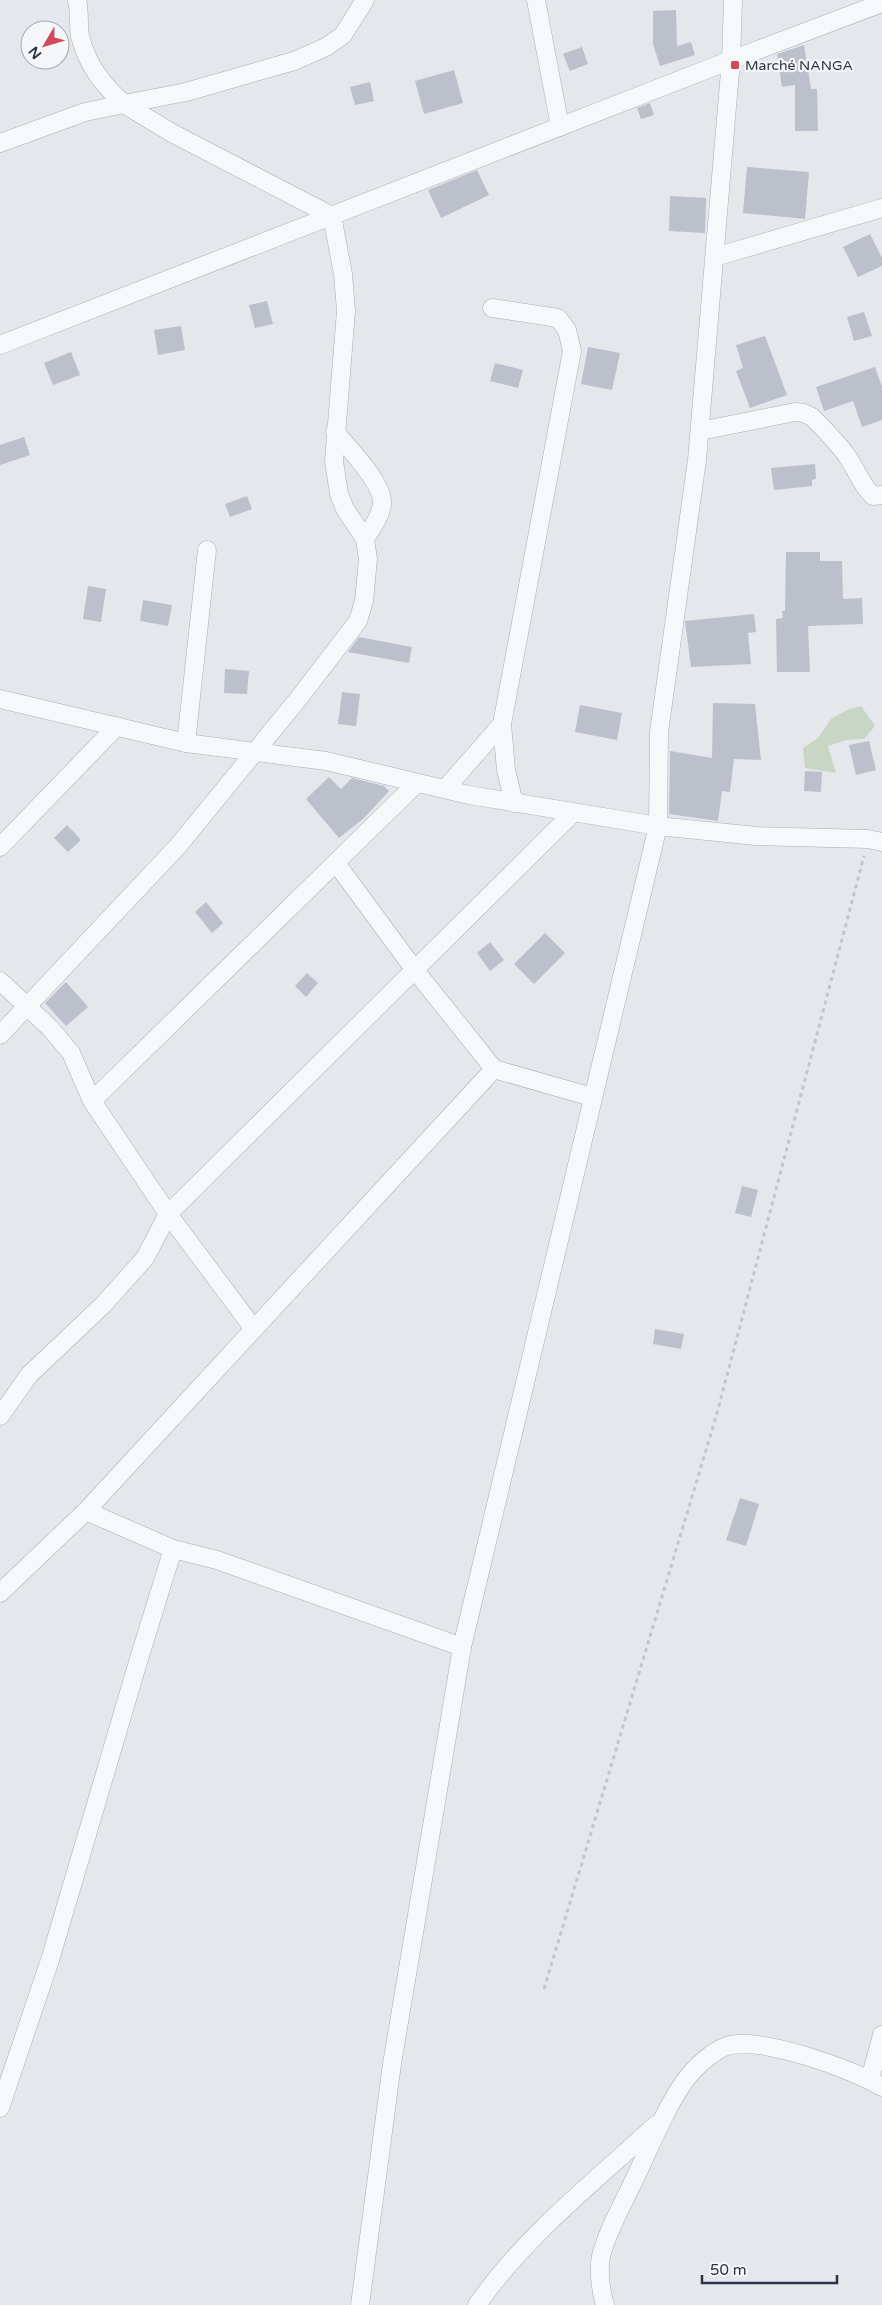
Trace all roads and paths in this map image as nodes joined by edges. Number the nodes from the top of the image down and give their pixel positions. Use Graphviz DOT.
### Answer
graph roads {
  1 [pos="77,0"];
  2 [pos="365,0"];
  3 [pos="536,0"];
  4 [pos="733,0"];
  5 [pos="882,3"];
  6 [pos="731,60"];
  7 [pos="124,104"];
  8 [pos="560,127"];
  9 [pos="0,143"];
  10 [pos="882,208"];
  11 [pos="332,216"];
  12 [pos="715,257"];
  13 [pos="492,308"];
  14 [pos="0,345"];
  15 [pos="700,431"];
  16 [pos="335,432"];
  17 [pos="882,495"];
  18 [pos="365,539"];
  19 [pos="207,550"];
  20 [pos="0,699"];
  21 [pos="502,724"];
  22 [pos="117,726"];
  23 [pos="186,743"];
  24 [pos="253,753"];
  25 [pos="417,783"];
  26 [pos="445,790"];
  27 [pos="514,803"];
  28 [pos="573,813"];
  29 [pos="658,826"];
  30 [pos="877,838"];
  31 [pos="0,847"];
  32 [pos="336,863"];
  33 [pos="414,969"];
  34 [pos="0,981"];
  35 [pos="28,1007"];
  36 [pos="0,1035"];
  37 [pos="494,1070"];
  38 [pos="592,1097"];
  39 [pos="92,1101"];
  40 [pos="168,1214"];
  41 [pos="254,1329"];
  42 [pos="0,1416"];
  43 [pos="86,1511"];
  44 [pos="173,1549"];
  45 [pos="3,1584"];
  46 [pos="462,1648"];
  47 [pos="544,1989"];
  48 [pos="882,2035"];
  49 [pos="876,2083"];
  50 [pos="0,2108"];
  51 [pos="663,2119"];
  52 [pos="360,2305"];
  53 [pos="477,2305"];
  54 [pos="605,2305"];
  1 -- 7 [label="street"];
  2 -- 7 [label="street"];
  3 -- 8 [label="street"];
  4 -- 6 [label="street"];
  5 -- 6 [label="street"];
  6 -- 8 [label="street"];
  6 -- 12 [label="street"];
  7 -- 9 [label="street"];
  7 -- 11 [label="street"];
  8 -- 11 [label="street"];
  10 -- 12 [label="street"];
  11 -- 14 [label="street"];
  11 -- 16 [label="street"];
  12 -- 15 [label="street"];
  13 -- 21 [label="street"];
  15 -- 17 [label="street"];
  15 -- 29 [label="street"];
  16 -- 18 [label="street"];
  16 -- 18 [label="street"];
  18 -- 24 [label="street"];
  19 -- 23 [label="street"];
  20 -- 22 [label="street"];
  21 -- 26 [label="street"];
  21 -- 27 [label="street"];
  22 -- 23 [label="street"];
  22 -- 31 [label="street"];
  23 -- 24 [label="street"];
  24 -- 25 [label="street"];
  24 -- 35 [label="street"];
  25 -- 26 [label="street"];
  25 -- 32 [label="street"];
  26 -- 27 [label="street"];
  27 -- 28 [label="street"];
  28 -- 29 [label="street"];
  28 -- 33 [label="street"];
  29 -- 30 [label="street"];
  29 -- 38 [label="street"];
  30 -- 47 [label="path"];
  32 -- 33 [label="street"];
  32 -- 39 [label="street"];
  33 -- 37 [label="street"];
  33 -- 40 [label="street"];
  34 -- 35 [label="street"];
  35 -- 36 [label="street"];
  35 -- 39 [label="street"];
  37 -- 38 [label="street"];
  37 -- 41 [label="street"];
  38 -- 46 [label="street"];
  39 -- 40 [label="street"];
  40 -- 41 [label="street"];
  40 -- 42 [label="street"];
  41 -- 43 [label="street"];
  43 -- 44 [label="street"];
  43 -- 45 [label="street"];
  44 -- 46 [label="street"];
  44 -- 50 [label="street"];
  46 -- 52 [label="street"];
  48 -- 49 [label="street"];
  49 -- 51 [label="street"];
  51 -- 53 [label="street"];
  51 -- 54 [label="street"];
}
